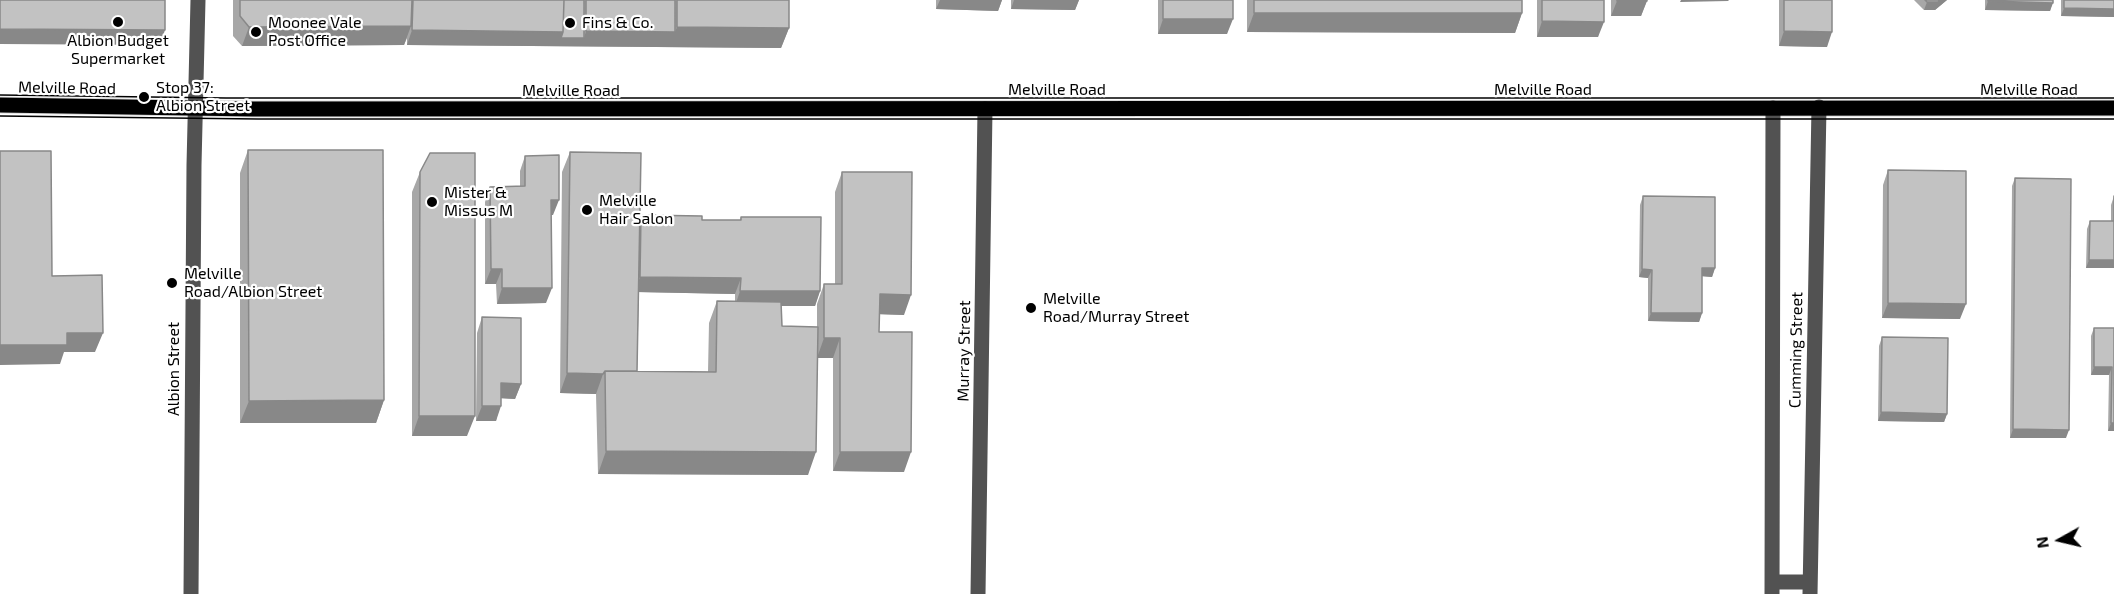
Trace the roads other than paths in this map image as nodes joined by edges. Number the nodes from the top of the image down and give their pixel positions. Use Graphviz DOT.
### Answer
graph roads {
  1 [pos="198,0"];
  2 [pos="0,105"];
  3 [pos="1819,107"];
  4 [pos="195,108"];
  5 [pos="1773,108"];
  6 [pos="2114,108"];
  7 [pos="985,109"];
  8 [pos="1772,588"];
  9 [pos="1810,588"];
  10 [pos="191,594"];
  11 [pos="978,594"];
  1 -- 4 [label="street, Albion Street"];
  2 -- 4 [label="main road, Melville Road"];
  3 -- 5 [label="main road, Melville Road"];
  3 -- 6 [label="main road, Melville Road"];
  3 -- 9 [label="street, Cumming Street"];
  4 -- 7 [label="main road, Melville Road"];
  4 -- 10 [label="street, Albion Street"];
  5 -- 7 [label="main road, Melville Road"];
  5 -- 8 [label="street, Cumming Street"];
  7 -- 11 [label="street, Murray Street"];
  8 -- 9 [label="street"];
}
